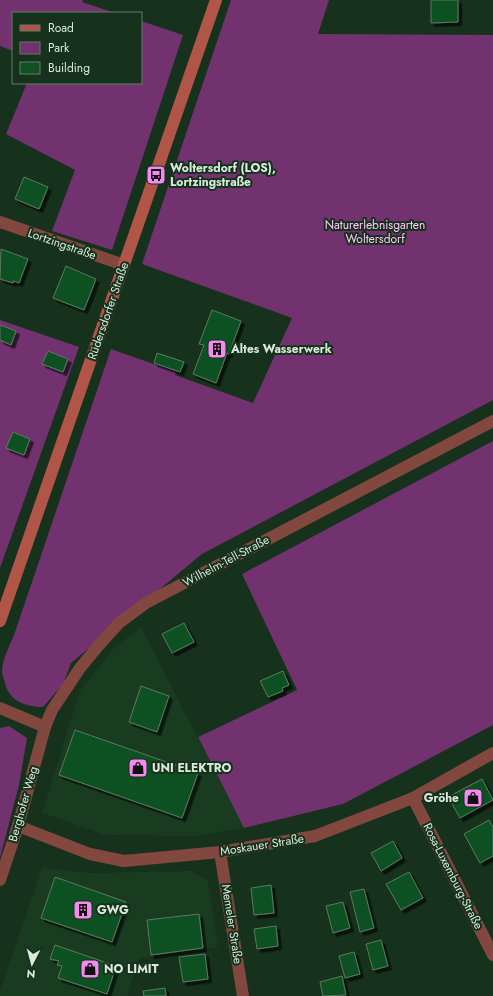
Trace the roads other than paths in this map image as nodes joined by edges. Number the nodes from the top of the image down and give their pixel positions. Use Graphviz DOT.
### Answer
graph roads {
  1 [pos="216,0"];
  2 [pos="0,222"];
  3 [pos="124,265"];
  4 [pos="493,421"];
  5 [pos="0,621"];
  6 [pos="0,708"];
  7 [pos="45,727"];
  8 [pos="493,753"];
  9 [pos="413,798"];
  10 [pos="18,826"];
  11 [pos="220,852"];
  12 [pos="0,880"];
  13 [pos="493,955"];
  14 [pos="244,996"];
  1 -- 3 [label="main road, Rüdersdorfer Straße"];
  2 -- 3 [label="street, Lortzingstraße"];
  3 -- 5 [label="main road, Rüdersdorfer Straße"];
  4 -- 7 [label="street, Wilhelm-Tell-Straße"];
  6 -- 7 [label="street"];
  7 -- 10 [label="street, Berghofer Weg"];
  8 -- 9 [label="street, Moskauer Straße"];
  9 -- 11 [label="street, Moskauer Straße"];
  9 -- 13 [label="street, Rosa-Luxemburg-Straße"];
  10 -- 11 [label="street, Moskauer Straße"];
  10 -- 12 [label="street, Berghofer Weg"];
  11 -- 14 [label="street, Memeler Straße"];
}
